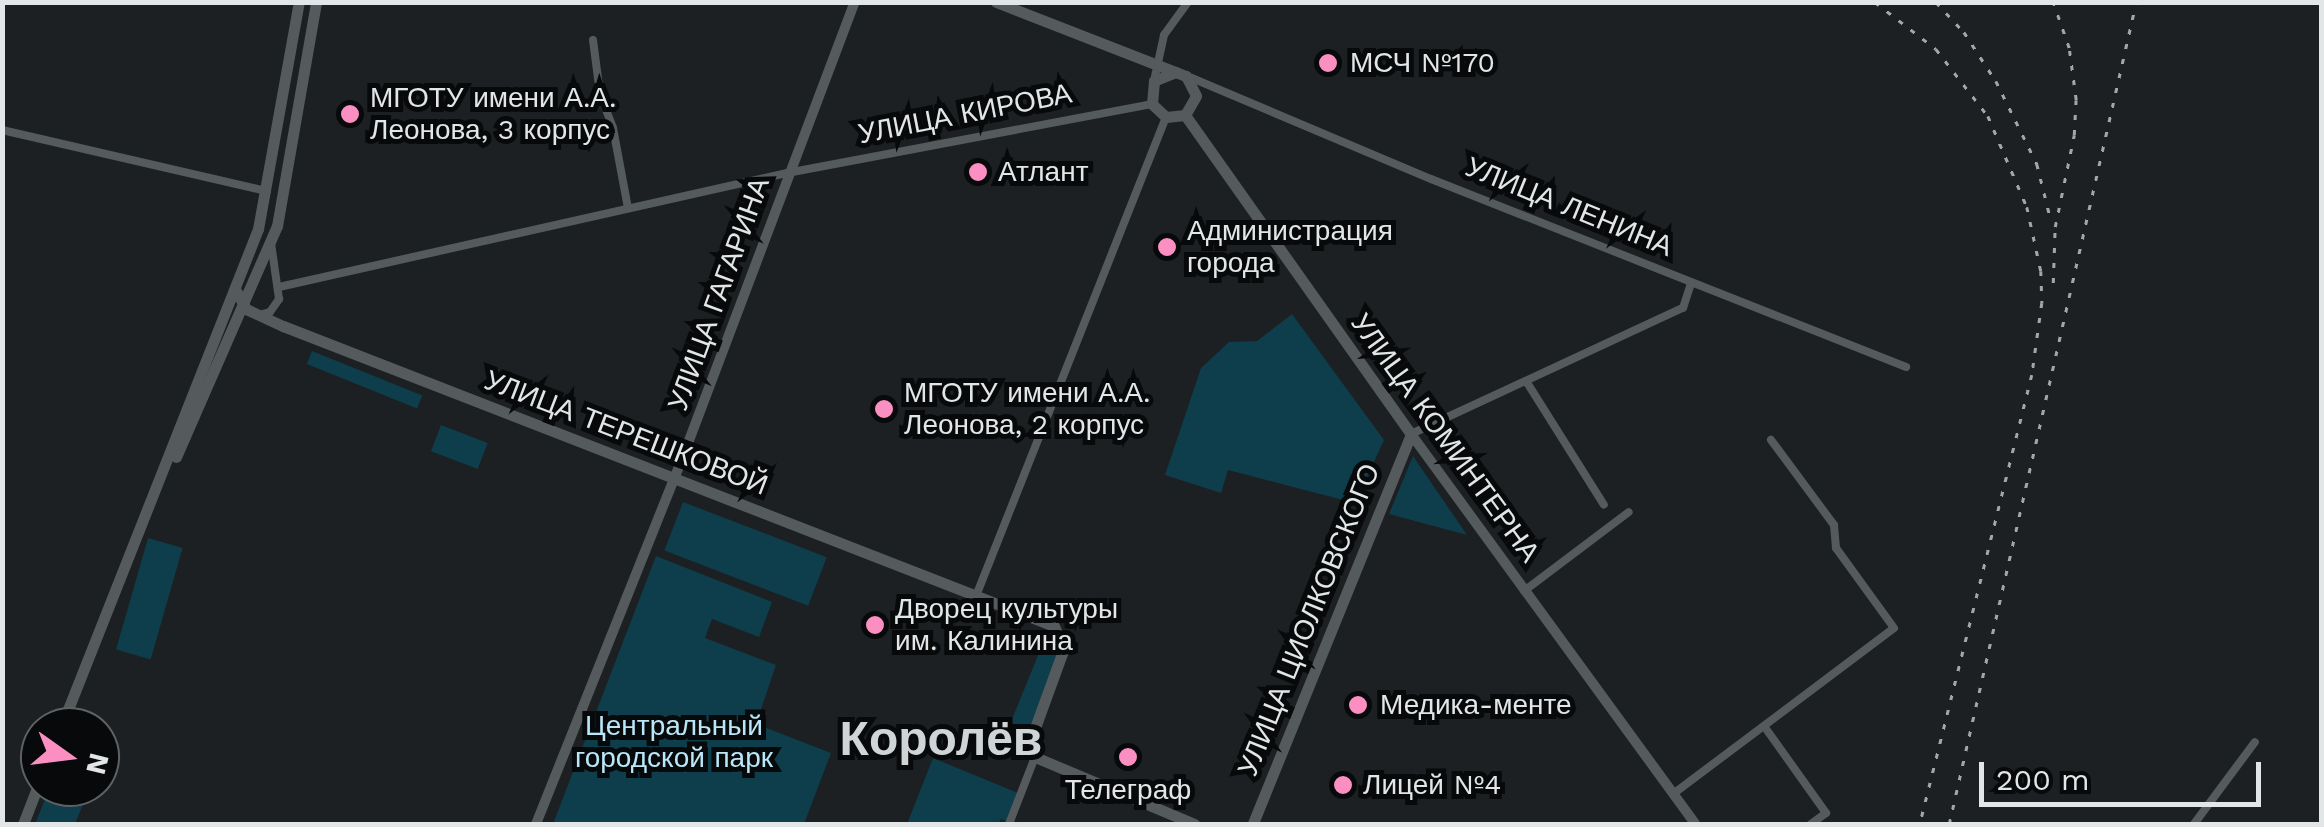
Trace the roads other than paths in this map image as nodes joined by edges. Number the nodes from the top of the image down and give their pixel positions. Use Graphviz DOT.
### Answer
graph roads {
  1 [pos="299,2"];
  2 [pos="316,2"];
  3 [pos="855,2"];
  4 [pos="996,2"];
  5 [pos="1188,2"];
  6 [pos="594,40"];
  7 [pos="1155,65"];
  8 [pos="1181,74"];
  9 [pos="1154,81"];
  10 [pos="1216,89"];
  11 [pos="1196,96"];
  12 [pos="1152,104"];
  13 [pos="1185,115"];
  14 [pos="1166,117"];
  15 [pos="2,130"];
  16 [pos="787,173"];
  17 [pos="267,191"];
  18 [pos="628,208"];
  19 [pos="271,243"];
  20 [pos="1691,283"];
  21 [pos="279,287"];
  22 [pos="235,289"];
  23 [pos="249,309"];
  24 [pos="1906,367"];
  25 [pos="1526,381"];
  26 [pos="1411,434"];
  27 [pos="1771,440"];
  28 [pos="161,476"];
  29 [pos="674,479"];
  30 [pos="1604,504"];
  31 [pos="1630,512"];
  32 [pos="1524,591"];
  33 [pos="976,597"];
  34 [pos="69,707"];
  35 [pos="1764,726"];
  36 [pos="2255,742"];
  37 [pos="1035,757"];
  38 [pos="1673,794"];
  39 [pos="536,824"];
  40 [pos="1009,824"];
  41 [pos="1194,824"];
  42 [pos="1253,824"];
  43 [pos="1695,824"];
  44 [pos="1811,824"];
  45 [pos="2194,824"];
  1 -- 17 [label="main road"];
  2 -- 19 [label="main road"];
  3 -- 16 [label="street, УЛИЦА ГАГАРИНА"];
  4 -- 7 [label="main road, УЛИЦА ЛЕНИНА"];
  5 -- 7 [label="street"];
  6 -- 18 [label="street"];
  7 -- 8 [label="main road, УЛИЦА ЛЕНИНА"];
  7 -- 9 [label="street"];
  8 -- 9 [label="main road"];
  8 -- 10 [label="street, УЛИЦА ЛЕНИНА"];
  8 -- 11 [label="main road"];
  9 -- 12 [label="main road"];
  10 -- 11 [label="street"];
  10 -- 20 [label="street, УЛИЦА ЛЕНИНА"];
  11 -- 13 [label="main road"];
  12 -- 14 [label="main road"];
  12 -- 16 [label="street, УЛИЦА КИРОВА"];
  13 -- 14 [label="main road"];
  13 -- 26 [label="main road, УЛИЦА КОМИНТЕРНА"];
  14 -- 33 [label="street"];
  15 -- 17 [label="street"];
  16 -- 18 [label="street, УЛИЦА КИРОВА"];
  16 -- 29 [label="street, УЛИЦА ГАГАРИНА"];
  17 -- 22 [label="main road"];
  18 -- 21 [label="street, УЛИЦА КИРОВА"];
  19 -- 21 [label="street"];
  19 -- 23 [label="main road"];
  20 -- 24 [label="street, УЛИЦА ЛЕНИНА"];
  20 -- 25 [label="street"];
  21 -- 23 [label="street"];
  22 -- 23 [label="main road"];
  22 -- 28 [label="main road"];
  23 -- 28 [label="main road"];
  23 -- 29 [label="main road, УЛИЦА ТЕРЕШКОВОЙ"];
  25 -- 26 [label="street"];
  25 -- 30 [label="street"];
  26 -- 32 [label="street, УЛИЦА КОМИНТЕРНА"];
  26 -- 42 [label="main road, УЛИЦА ЦИОЛКОВСКОГО"];
  27 -- 35 [label="street"];
  28 -- 34 [label="main road"];
  29 -- 33 [label="main road, УЛИЦА ТЕРЕШКОВОЙ"];
  29 -- 39 [label="street, УЛИЦА ГАГАРИНА"];
  31 -- 32 [label="street"];
  32 -- 38 [label="street, УЛИЦА КОМИНТЕРНА"];
  33 -- 37 [label="main road, УЛИЦА ТЕРЕШКОВОЙ"];
  35 -- 38 [label="street"];
  35 -- 44 [label="street"];
  36 -- 45 [label="street"];
  37 -- 40 [label="street"];
  37 -- 41 [label="main road"];
  38 -- 43 [label="street, УЛИЦА КОМИНТЕРНА"];
}
